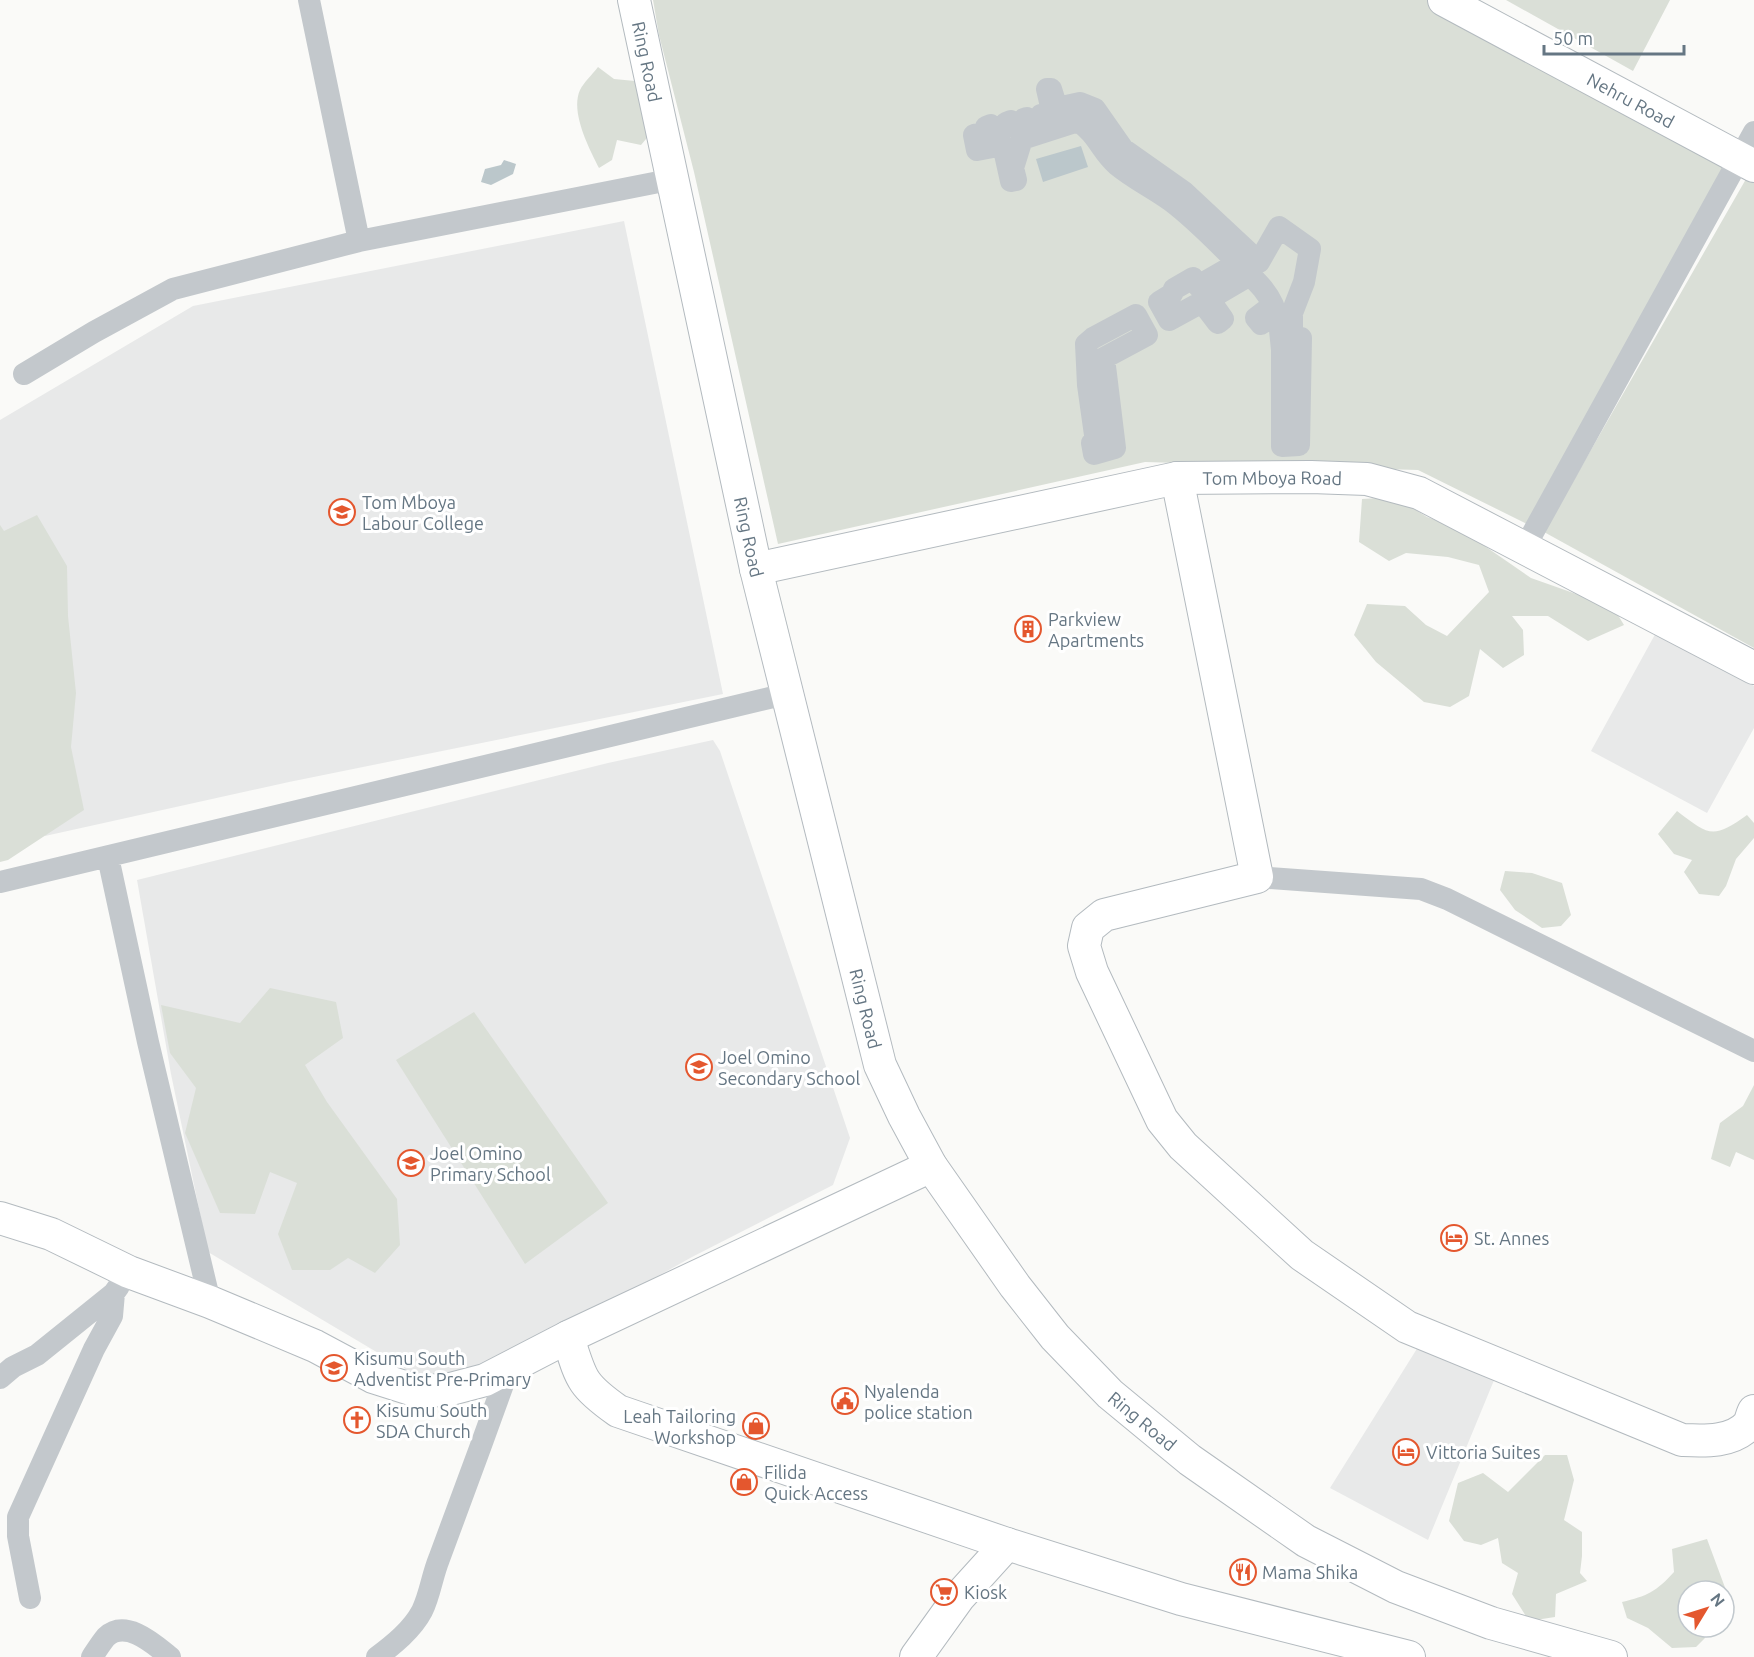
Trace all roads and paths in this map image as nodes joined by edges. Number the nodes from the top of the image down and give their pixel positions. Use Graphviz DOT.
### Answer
graph roads {
  1 [pos="309,0"];
  2 [pos="634,0"];
  3 [pos="1444,0"];
  4 [pos="1001,145"];
  5 [pos="1749,152"];
  6 [pos="674,179"];
  7 [pos="359,241"];
  8 [pos="1136,315"];
  9 [pos="24,374"];
  10 [pos="1177,478"];
  11 [pos="1525,547"];
  12 [pos="756,569"];
  13 [pos="1754,668"];
  14 [pos="786,694"];
  15 [pos="108,857"];
  16 [pos="1257,877"];
  17 [pos="0,882"];
  18 [pos="1754,1051"];
  19 [pos="931,1166"];
  20 [pos="0,1218"];
  21 [pos="122,1282"];
  22 [pos="210,1302"];
  23 [pos="568,1337"];
  24 [pos="508,1368"];
  25 [pos="0,1378"];
  26 [pos="1754,1410"];
  27 [pos="1006,1544"];
  28 [pos="30,1598"];
  29 [pos="92,1657"];
  30 [pos="170,1657"];
  31 [pos="376,1657"];
  32 [pos="916,1657"];
  33 [pos="1408,1657"];
  34 [pos="1611,1657"];
  1 -- 7 [label="street"];
  2 -- 6 [label="street, Ring Road"];
  3 -- 5 [label="street, Nehru Road"];
  4 -- 4 [label="street"];
  5 -- 11 [label="street"];
  6 -- 7 [label="street"];
  6 -- 12 [label="street, Ring Road"];
  7 -- 9 [label="street"];
  8 -- 8 [label="street"];
  10 -- 11 [label="street, Tom Mboya Road"];
  10 -- 12 [label="street, Tom Mboya Road"];
  10 -- 16 [label="street"];
  11 -- 13 [label="street, Tom Mboya Road"];
  12 -- 14 [label="street, Ring Road"];
  14 -- 15 [label="street"];
  14 -- 19 [label="street, Ring Road"];
  15 -- 17 [label="street"];
  15 -- 22 [label="street"];
  16 -- 18 [label="street"];
  16 -- 26 [label="street"];
  19 -- 23 [label="street"];
  19 -- 34 [label="street, Ring Road"];
  20 -- 21 [label="street"];
  21 -- 22 [label="street"];
  21 -- 25 [label="street"];
  21 -- 28 [label="street"];
  22 -- 24 [label="street"];
  23 -- 24 [label="street"];
  23 -- 27 [label="street"];
  24 -- 31 [label="street"];
  27 -- 32 [label="street"];
  27 -- 33 [label="street"];
  29 -- 30 [label="street"];
}
